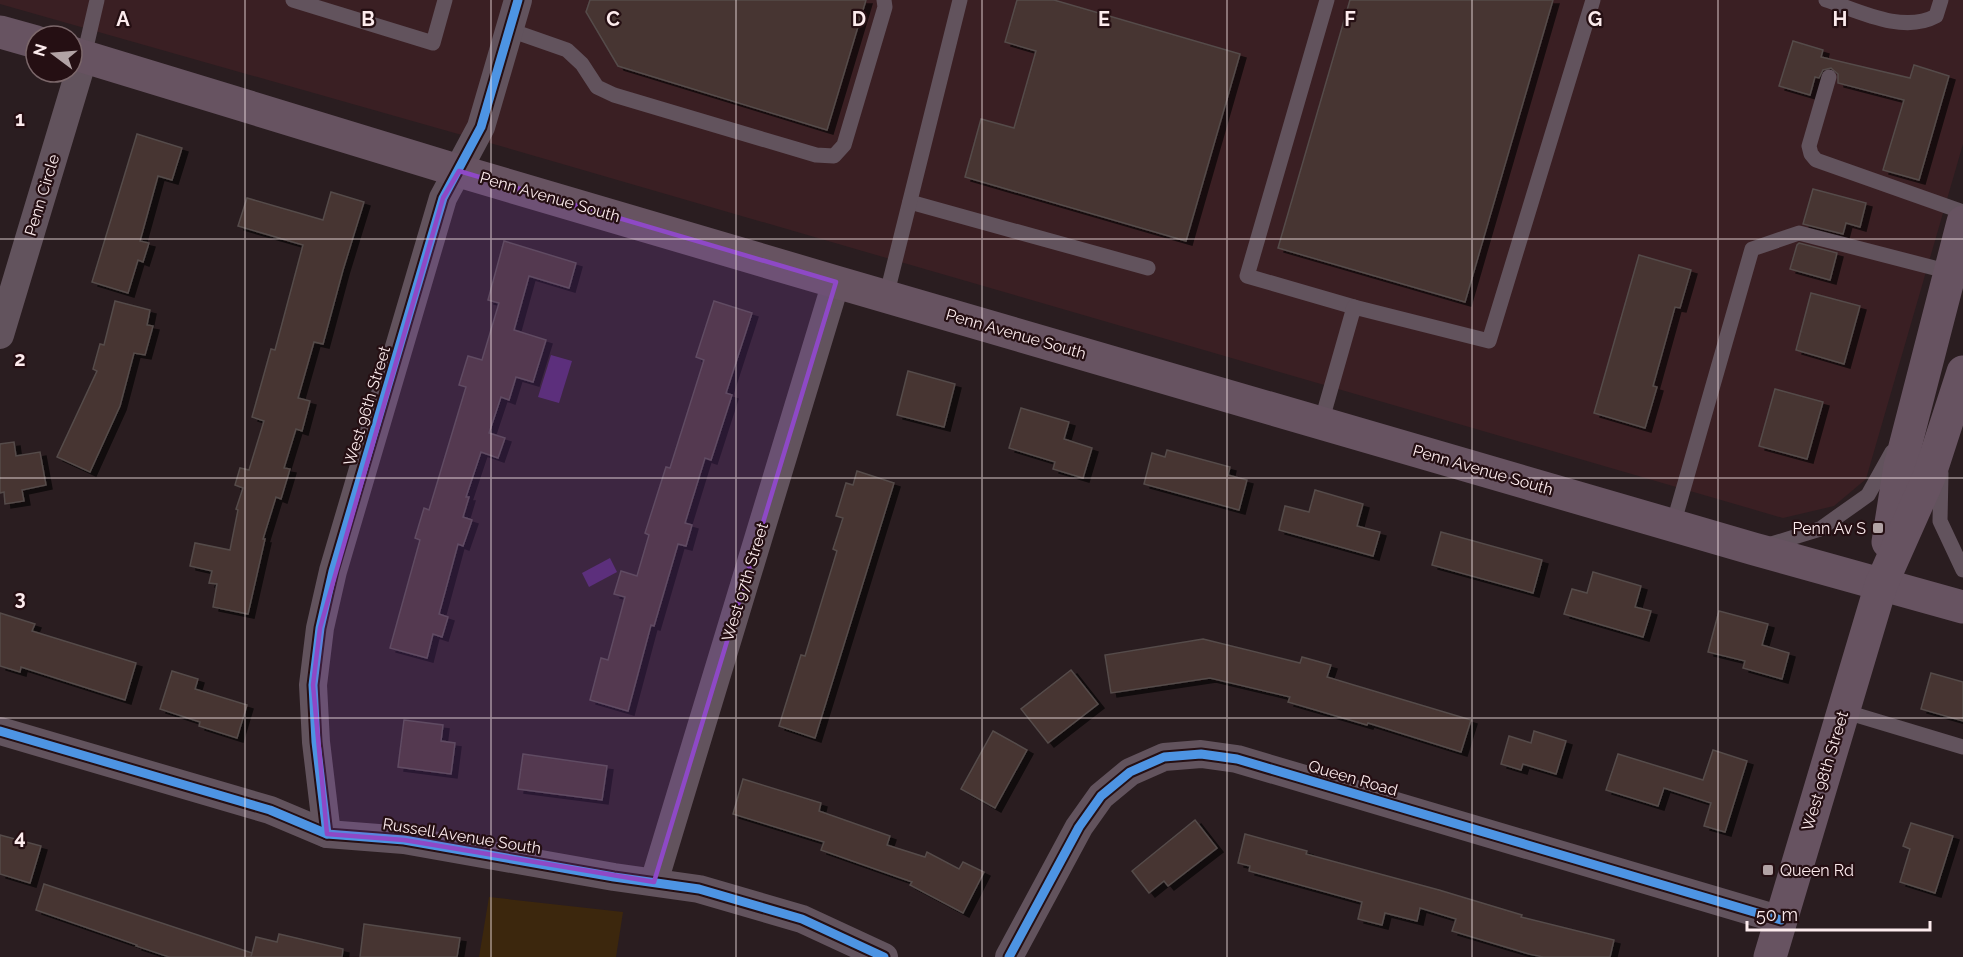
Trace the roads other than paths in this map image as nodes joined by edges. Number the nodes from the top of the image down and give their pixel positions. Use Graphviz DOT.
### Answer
graph roads {
  1 [pos="97,0"];
  2 [pos="293,0"];
  3 [pos="445,0"];
  4 [pos="518,0"];
  5 [pos="884,0"];
  6 [pos="960,0"];
  7 [pos="1327,0"];
  8 [pos="1593,0"];
  9 [pos="1826,0"];
  10 [pos="1941,0"];
  11 [pos="510,30"];
  12 [pos="0,32"];
  13 [pos="84,37"];
  14 [pos="24,39"];
  15 [pos="84,56"];
  16 [pos="1829,77"];
  17 [pos="70,84"];
  18 [pos="459,171"];
  19 [pos="910,202"];
  20 [pos="1963,212"];
  21 [pos="1963,222"];
  22 [pos="1148,268"];
  23 [pos="1950,272"];
  24 [pos="836,282"];
  25 [pos="886,297"];
  26 [pos="1354,307"];
  27 [pos="0,335"];
  28 [pos="1963,372"];
  29 [pos="1915,410"];
  30 [pos="1321,423"];
  31 [pos="1941,444"];
  32 [pos="1673,525"];
  33 [pos="1754,549"];
  34 [pos="1963,570"];
  35 [pos="1881,585"];
  36 [pos="1963,607"];
  37 [pos="1844,711"];
  38 [pos="0,731"];
  39 [pos="1963,747"];
  40 [pos="327,834"];
  41 [pos="654,882"];
  42 [pos="1781,920"];
  43 [pos="884,957"];
  44 [pos="1009,957"];
  45 [pos="1770,957"];
  1 -- 13 [label="lane"];
  2 -- 3 [label="lane"];
  4 -- 11 [label="street, West 96th Street"];
  5 -- 11 [label="lane"];
  6 -- 19 [label="lane"];
  7 -- 26 [label="lane"];
  8 -- 26 [label="lane"];
  9 -- 10 [label="lane"];
  11 -- 18 [label="street, West 96th Street"];
  12 -- 14 [label="main road"];
  15 -- 18 [label="main road, Penn Avenue South"];
  16 -- 20 [label="lane"];
  17 -- 27 [label="street, Penn Circle"];
  18 -- 24 [label="main road, Penn Avenue South"];
  18 -- 40 [label="street, West 96th Street"];
  19 -- 22 [label="lane"];
  19 -- 25 [label="lane"];
  21 -- 23 [label="main road, West 98th Street"];
  23 -- 29 [label="main road, West 98th Street"];
  23 -- 32 [label="lane"];
  24 -- 25 [label="main road, Penn Avenue South"];
  24 -- 41 [label="street, West 97th Street"];
  25 -- 30 [label="main road, Penn Avenue South"];
  26 -- 30 [label="lane"];
  28 -- 31 [label="main road, West 98th Street"];
  29 -- 33 [label="lane"];
  29 -- 35 [label="main road, West 98th Street"];
  30 -- 32 [label="main road, Penn Avenue South"];
  31 -- 34 [label="lane"];
  31 -- 35 [label="main road, West 98th Street"];
  32 -- 33 [label="main road, Penn Avenue South"];
  33 -- 35 [label="main road, Penn Avenue South"];
  35 -- 36 [label="main road, Penn Avenue South"];
  35 -- 37 [label="main road, West 98th Street"];
  37 -- 39 [label="lane"];
  37 -- 42 [label="main road, West 98th Street"];
  38 -- 40 [label="street, Russell Avenue South"];
  40 -- 41 [label="street, Russell Avenue South"];
  41 -- 43 [label="street, Russell Avenue South"];
  42 -- 44 [label="street, Queen Road"];
  42 -- 45 [label="main road, West 98th Street"];
}
